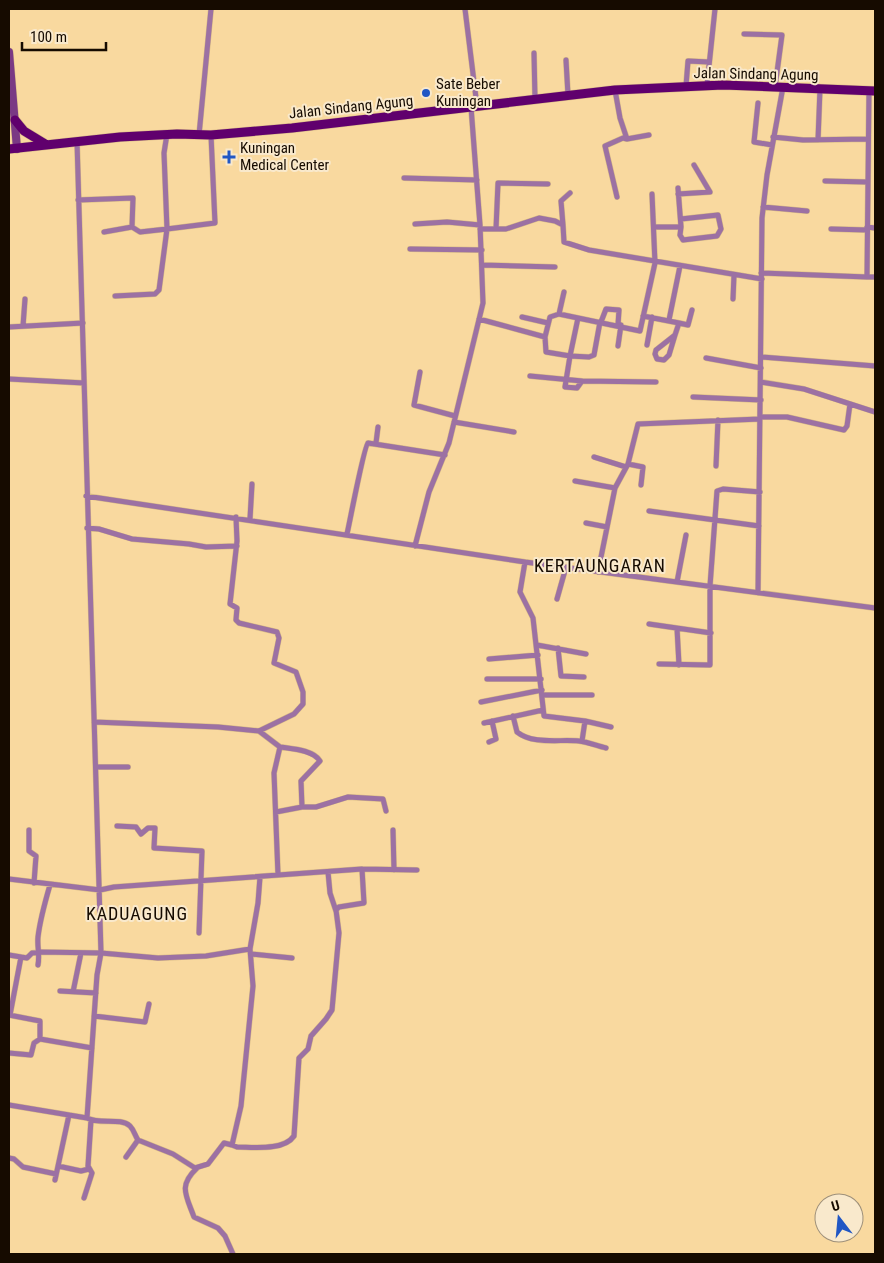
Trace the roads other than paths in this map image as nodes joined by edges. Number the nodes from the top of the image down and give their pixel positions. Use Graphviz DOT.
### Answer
graph roads {
  1 [pos="211,9"];
  2 [pos="465,9"];
  3 [pos="715,9"];
  4 [pos="744,34"];
  5 [pos="9,52"];
  6 [pos="534,54"];
  7 [pos="566,60"];
  8 [pos="708,62"];
  9 [pos="707,85"];
  10 [pos="686,86"];
  11 [pos="779,87"];
  12 [pos="820,89"];
  13 [pos="615,90"];
  14 [pos="872,91"];
  15 [pos="568,94"];
  16 [pos="535,99"];
  17 [pos="758,103"];
  18 [pos="474,107"];
  19 [pos="15,120"];
  20 [pos="868,127"];
  21 [pos="875,127"];
  22 [pos="167,134"];
  23 [pos="199,135"];
  24 [pos="211,135"];
  25 [pos="648,136"];
  26 [pos="773,137"];
  27 [pos="627,138"];
  28 [pos="868,139"];
  29 [pos="818,140"];
  30 [pos="77,141"];
  31 [pos="47,145"];
  32 [pos="772,145"];
  33 [pos="13,149"];
  34 [pos="694,165"];
  35 [pos="404,178"];
  36 [pos="477,180"];
  37 [pos="825,181"];
  38 [pos="867,182"];
  39 [pos="548,184"];
  40 [pos="570,193"];
  41 [pos="652,194"];
  42 [pos="618,197"];
  43 [pos="78,200"];
  44 [pos="763,207"];
  45 [pos="807,211"];
  46 [pos="681,218"];
  47 [pos="415,224"];
  48 [pos="563,225"];
  49 [pos="132,227"];
  50 [pos="480,227"];
  51 [pos="654,227"];
  52 [pos="680,227"];
  53 [pos="875,228"];
  54 [pos="167,229"];
  55 [pos="496,229"];
  56 [pos="831,229"];
  57 [pos="866,229"];
  58 [pos="104,232"];
  59 [pos="410,248"];
  60 [pos="482,250"];
  61 [pos="656,263"];
  62 [pos="482,265"];
  63 [pos="680,266"];
  64 [pos="555,267"];
  65 [pos="762,273"];
  66 [pos="734,275"];
  67 [pos="867,277"];
  68 [pos="875,277"];
  69 [pos="762,279"];
  70 [pos="564,292"];
  71 [pos="115,296"];
  72 [pos="25,299"];
  73 [pos="733,299"];
  74 [pos="692,310"];
  75 [pos="560,314"];
  76 [pos="644,316"];
  77 [pos="522,317"];
  78 [pos="652,317"];
  79 [pos="578,318"];
  80 [pos="479,319"];
  81 [pos="669,320"];
  82 [pos="600,322"];
  83 [pos="83,323"];
  84 [pos="548,323"];
  85 [pos="679,323"];
  86 [pos="620,325"];
  87 [pos="23,326"];
  88 [pos="9,327"];
  89 [pos="640,330"];
  90 [pos="649,333"];
  91 [pos="675,335"];
  92 [pos="545,337"];
  93 [pos="647,345"];
  94 [pos="618,346"];
  95 [pos="570,356"];
  96 [pos="761,357"];
  97 [pos="706,358"];
  98 [pos="875,366"];
  99 [pos="761,368"];
  100 [pos="420,372"];
  101 [pos="530,376"];
  102 [pos="9,380"];
  103 [pos="566,380"];
  104 [pos="582,381"];
  105 [pos="656,382"];
  106 [pos="761,382"];
  107 [pos="84,383"];
  108 [pos="693,397"];
  109 [pos="761,400"];
  110 [pos="850,404"];
  111 [pos="875,412"];
  112 [pos="455,416"];
  113 [pos="760,418"];
  114 [pos="718,420"];
  115 [pos="454,422"];
  116 [pos="378,427"];
  117 [pos="514,432"];
  118 [pos="376,443"];
  119 [pos="445,455"];
  120 [pos="594,457"];
  121 [pos="627,466"];
  122 [pos="716,466"];
  123 [pos="575,481"];
  124 [pos="252,484"];
  125 [pos="641,485"];
  126 [pos="615,488"];
  127 [pos="760,492"];
  128 [pos="86,496"];
  129 [pos="650,511"];
  130 [pos="236,517"];
  131 [pos="250,519"];
  132 [pos="715,521"];
  133 [pos="586,523"];
  134 [pos="759,526"];
  135 [pos="607,527"];
  136 [pos="87,528"];
  137 [pos="347,534"];
  138 [pos="686,535"];
  139 [pos="237,546"];
  140 [pos="415,546"];
  141 [pos="524,562"];
  142 [pos="566,567"];
  143 [pos="598,572"];
  144 [pos="677,582"];
  145 [pos="710,586"];
  146 [pos="758,593"];
  147 [pos="557,599"];
  148 [pos="875,608"];
  149 [pos="649,624"];
  150 [pos="677,628"];
  151 [pos="710,632"];
  152 [pos="537,645"];
  153 [pos="558,648"];
  154 [pos="586,654"];
  155 [pos="538,655"];
  156 [pos="489,659"];
  157 [pos="659,664"];
  158 [pos="679,665"];
  159 [pos="584,677"];
  160 [pos="486,679"];
  161 [pos="541,679"];
  162 [pos="542,693"];
  163 [pos="592,695"];
  164 [pos="481,702"];
  165 [pos="544,710"];
  166 [pos="513,716"];
  167 [pos="492,721"];
  168 [pos="585,721"];
  169 [pos="94,722"];
  170 [pos="484,723"];
  171 [pos="611,727"];
  172 [pos="259,731"];
  173 [pos="582,741"];
  174 [pos="489,742"];
  175 [pos="280,748"];
  176 [pos="606,748"];
  177 [pos="96,767"];
  178 [pos="128,767"];
  179 [pos="302,807"];
  180 [pos="386,811"];
  181 [pos="276,812"];
  182 [pos="117,826"];
  183 [pos="29,830"];
  184 [pos="393,830"];
  185 [pos="362,869"];
  186 [pos="394,870"];
  187 [pos="416,870"];
  188 [pos="328,872"];
  189 [pos="278,875"];
  190 [pos="260,876"];
  191 [pos="9,879"];
  192 [pos="201,880"];
  193 [pos="34,883"];
  194 [pos="50,885"];
  195 [pos="100,890"];
  196 [pos="336,912"];
  197 [pos="199,933"];
  198 [pos="250,951"];
  199 [pos="41,952"];
  200 [pos="81,953"];
  201 [pos="101,953"];
  202 [pos="9,955"];
  203 [pos="21,957"];
  204 [pos="292,958"];
  205 [pos="38,965"];
  206 [pos="60,991"];
  207 [pos="73,992"];
  208 [pos="96,993"];
  209 [pos="148,1004"];
  210 [pos="9,1015"];
  211 [pos="94,1016"];
  212 [pos="40,1039"];
  213 [pos="92,1048"];
  214 [pos="9,1053"];
  215 [pos="9,1105"];
  216 [pos="69,1115"];
  217 [pos="89,1119"];
  218 [pos="138,1140"];
  219 [pos="232,1145"];
  220 [pos="126,1157"];
  221 [pos="9,1158"];
  222 [pos="58,1166"];
  223 [pos="197,1168"];
  224 [pos="88,1169"];
  225 [pos="56,1174"];
  226 [pos="55,1180"];
  227 [pos="84,1198"];
  228 [pos="233,1254"];
  1 -- 23 [label="street"];
  2 -- 18 [label="street"];
  3 -- 8 [label="street"];
  4 -- 11 [label="street"];
  5 -- 19 [label="main road"];
  6 -- 16 [label="street"];
  7 -- 15 [label="street"];
  8 -- 9 [label="street"];
  8 -- 10 [label="street"];
  9 -- 10 [label="main road, Jalan Sindang Agung"];
  9 -- 11 [label="main road, Jalan Sindang Agung"];
  10 -- 13 [label="main road, Jalan Sindang Agung"];
  11 -- 12 [label="main road, Jalan Sindang Agung"];
  11 -- 26 [label="street"];
  12 -- 14 [label="main road, Jalan Sindang Agung"];
  12 -- 29 [label="street"];
  13 -- 15 [label="main road, Jalan Sindang Agung"];
  13 -- 27 [label="street"];
  14 -- 20 [label="street"];
  15 -- 16 [label="main road, Jalan Sindang Agung"];
  16 -- 18 [label="main road, Jalan Sindang Agung"];
  17 -- 32 [label="street"];
  18 -- 24 [label="main road, Jalan Sindang Agung"];
  18 -- 36 [label="street"];
  19 -- 31 [label="main road"];
  19 -- 33 [label="main road"];
  20 -- 21 [label="street"];
  20 -- 28 [label="street"];
  22 -- 23 [label="main road, Jalan Sindang Agung"];
  22 -- 30 [label="main road, Jalan Sindang Agung"];
  22 -- 54 [label="street"];
  23 -- 24 [label="main road, Jalan Sindang Agung"];
  24 -- 54 [label="street"];
  25 -- 27 [label="street"];
  26 -- 29 [label="street"];
  26 -- 32 [label="street"];
  27 -- 42 [label="street"];
  28 -- 29 [label="street"];
  28 -- 38 [label="street"];
  30 -- 31 [label="main road, Jalan Sindang Agung"];
  30 -- 43 [label="street"];
  31 -- 33 [label="main road, Jalan Sindang Agung"];
  32 -- 44 [label="street"];
  34 -- 46 [label="street"];
  35 -- 36 [label="street"];
  36 -- 50 [label="street"];
  37 -- 38 [label="street"];
  38 -- 57 [label="street"];
  39 -- 55 [label="street"];
  40 -- 48 [label="street"];
  41 -- 51 [label="street"];
  43 -- 49 [label="street"];
  43 -- 83 [label="street"];
  44 -- 45 [label="street"];
  44 -- 65 [label="street"];
  46 -- 52 [label="street"];
  46 -- 52 [label="street"];
  47 -- 50 [label="street"];
  48 -- 55 [label="street"];
  48 -- 61 [label="street"];
  49 -- 54 [label="street"];
  49 -- 58 [label="street"];
  50 -- 55 [label="street"];
  50 -- 60 [label="street"];
  51 -- 52 [label="street"];
  51 -- 61 [label="street"];
  53 -- 57 [label="street"];
  54 -- 71 [label="street"];
  56 -- 57 [label="street"];
  57 -- 67 [label="street"];
  59 -- 60 [label="street"];
  60 -- 62 [label="street"];
  61 -- 63 [label="street"];
  61 -- 76 [label="street"];
  62 -- 64 [label="street"];
  62 -- 80 [label="street"];
  63 -- 66 [label="street"];
  63 -- 81 [label="street"];
  65 -- 67 [label="street"];
  65 -- 69 [label="street"];
  66 -- 69 [label="street"];
  66 -- 73 [label="street"];
  67 -- 68 [label="street"];
  69 -- 96 [label="street"];
  70 -- 75 [label="street"];
  72 -- 87 [label="street"];
  74 -- 85 [label="street"];
  75 -- 79 [label="street"];
  75 -- 84 [label="street"];
  76 -- 78 [label="street"];
  76 -- 89 [label="street"];
  77 -- 84 [label="street"];
  78 -- 81 [label="street"];
  78 -- 90 [label="street"];
  79 -- 82 [label="street"];
  79 -- 95 [label="street"];
  80 -- 92 [label="street"];
  80 -- 112 [label="street"];
  81 -- 85 [label="street"];
  82 -- 86 [label="street"];
  82 -- 86 [label="street"];
  82 -- 95 [label="street"];
  83 -- 87 [label="street"];
  83 -- 107 [label="street"];
  84 -- 92 [label="street"];
  85 -- 91 [label="street"];
  86 -- 89 [label="street"];
  86 -- 94 [label="street"];
  87 -- 88 [label="street"];
  89 -- 90 [label="street"];
  90 -- 93 [label="street"];
  91 -- 91 [label="street"];
  92 -- 95 [label="street"];
  95 -- 103 [label="street"];
  96 -- 98 [label="street"];
  96 -- 99 [label="street"];
  97 -- 99 [label="street"];
  99 -- 106 [label="street"];
  100 -- 112 [label="street"];
  101 -- 103 [label="street"];
  102 -- 107 [label="street"];
  103 -- 104 [label="street"];
  103 -- 104 [label="street"];
  104 -- 105 [label="street"];
  106 -- 109 [label="street"];
  106 -- 110 [label="street"];
  107 -- 128 [label="street"];
  108 -- 109 [label="street"];
  109 -- 113 [label="street"];
  110 -- 111 [label="street"];
  110 -- 113 [label="street"];
  112 -- 115 [label="street"];
  113 -- 114 [label="street"];
  113 -- 127 [label="street"];
  114 -- 121 [label="street"];
  114 -- 122 [label="street"];
  115 -- 117 [label="street"];
  115 -- 119 [label="street"];
  116 -- 118 [label="street"];
  118 -- 119 [label="street"];
  118 -- 137 [label="street"];
  119 -- 140 [label="street"];
  120 -- 121 [label="street"];
  121 -- 125 [label="street"];
  121 -- 126 [label="street"];
  123 -- 126 [label="street"];
  124 -- 131 [label="street"];
  126 -- 135 [label="street"];
  127 -- 132 [label="street"];
  127 -- 134 [label="street"];
  128 -- 130 [label="street"];
  128 -- 136 [label="street"];
  129 -- 132 [label="street"];
  130 -- 131 [label="street"];
  130 -- 139 [label="street"];
  131 -- 137 [label="street"];
  132 -- 134 [label="street"];
  132 -- 145 [label="street"];
  133 -- 135 [label="street"];
  134 -- 146 [label="street"];
  135 -- 143 [label="street"];
  136 -- 139 [label="street"];
  136 -- 169 [label="street"];
  137 -- 140 [label="street"];
  138 -- 144 [label="street"];
  139 -- 172 [label="street"];
  140 -- 141 [label="street"];
  141 -- 142 [label="street"];
  141 -- 152 [label="street"];
  142 -- 143 [label="street"];
  142 -- 147 [label="street"];
  143 -- 144 [label="street"];
  144 -- 145 [label="street"];
  145 -- 146 [label="street"];
  145 -- 151 [label="street"];
  146 -- 148 [label="street"];
  149 -- 150 [label="street"];
  150 -- 151 [label="street"];
  150 -- 158 [label="street"];
  151 -- 158 [label="street"];
  152 -- 153 [label="street"];
  152 -- 155 [label="street"];
  153 -- 154 [label="street"];
  153 -- 159 [label="street"];
  155 -- 156 [label="street"];
  155 -- 161 [label="street"];
  157 -- 158 [label="street"];
  160 -- 161 [label="street"];
  161 -- 162 [label="street"];
  162 -- 163 [label="street"];
  162 -- 164 [label="street"];
  162 -- 165 [label="street"];
  165 -- 166 [label="street"];
  165 -- 168 [label="street"];
  166 -- 167 [label="street"];
  166 -- 173 [label="street"];
  167 -- 170 [label="street"];
  167 -- 174 [label="street"];
  168 -- 171 [label="street"];
  168 -- 173 [label="street"];
  169 -- 172 [label="street"];
  169 -- 177 [label="street"];
  172 -- 175 [label="street"];
  173 -- 176 [label="street"];
  175 -- 179 [label="street"];
  175 -- 181 [label="street"];
  177 -- 178 [label="street"];
  177 -- 195 [label="street"];
  179 -- 180 [label="street"];
  179 -- 181 [label="street"];
  181 -- 189 [label="street"];
  182 -- 192 [label="street"];
  183 -- 193 [label="street"];
  184 -- 186 [label="street"];
  185 -- 186 [label="street"];
  185 -- 188 [label="street"];
  185 -- 196 [label="street"];
  186 -- 187 [label="street"];
  188 -- 189 [label="street"];
  188 -- 196 [label="street"];
  189 -- 190 [label="street"];
  190 -- 192 [label="street"];
  190 -- 198 [label="street"];
  191 -- 193 [label="street"];
  192 -- 195 [label="street"];
  192 -- 197 [label="street"];
  193 -- 194 [label="street"];
  194 -- 195 [label="street"];
  194 -- 199 [label="street"];
  195 -- 201 [label="street"];
  196 -- 219 [label="street"];
  198 -- 201 [label="street"];
  198 -- 204 [label="street"];
  198 -- 219 [label="street"];
  199 -- 200 [label="street"];
  199 -- 203 [label="street"];
  199 -- 205 [label="street"];
  200 -- 201 [label="street"];
  200 -- 207 [label="street"];
  201 -- 208 [label="street"];
  202 -- 203 [label="street"];
  203 -- 210 [label="street"];
  206 -- 207 [label="street"];
  207 -- 208 [label="street"];
  208 -- 211 [label="street"];
  209 -- 211 [label="street"];
  210 -- 212 [label="street"];
  211 -- 213 [label="street"];
  212 -- 213 [label="street"];
  212 -- 214 [label="street"];
  213 -- 217 [label="street"];
  215 -- 216 [label="street"];
  216 -- 217 [label="street"];
  216 -- 222 [label="street"];
  217 -- 218 [label="street"];
  217 -- 224 [label="street"];
  218 -- 220 [label="street"];
  218 -- 223 [label="street"];
  219 -- 223 [label="street"];
  221 -- 225 [label="street"];
  222 -- 224 [label="street"];
  222 -- 225 [label="street"];
  223 -- 228 [label="street"];
  224 -- 227 [label="street"];
  225 -- 226 [label="street"];
}
